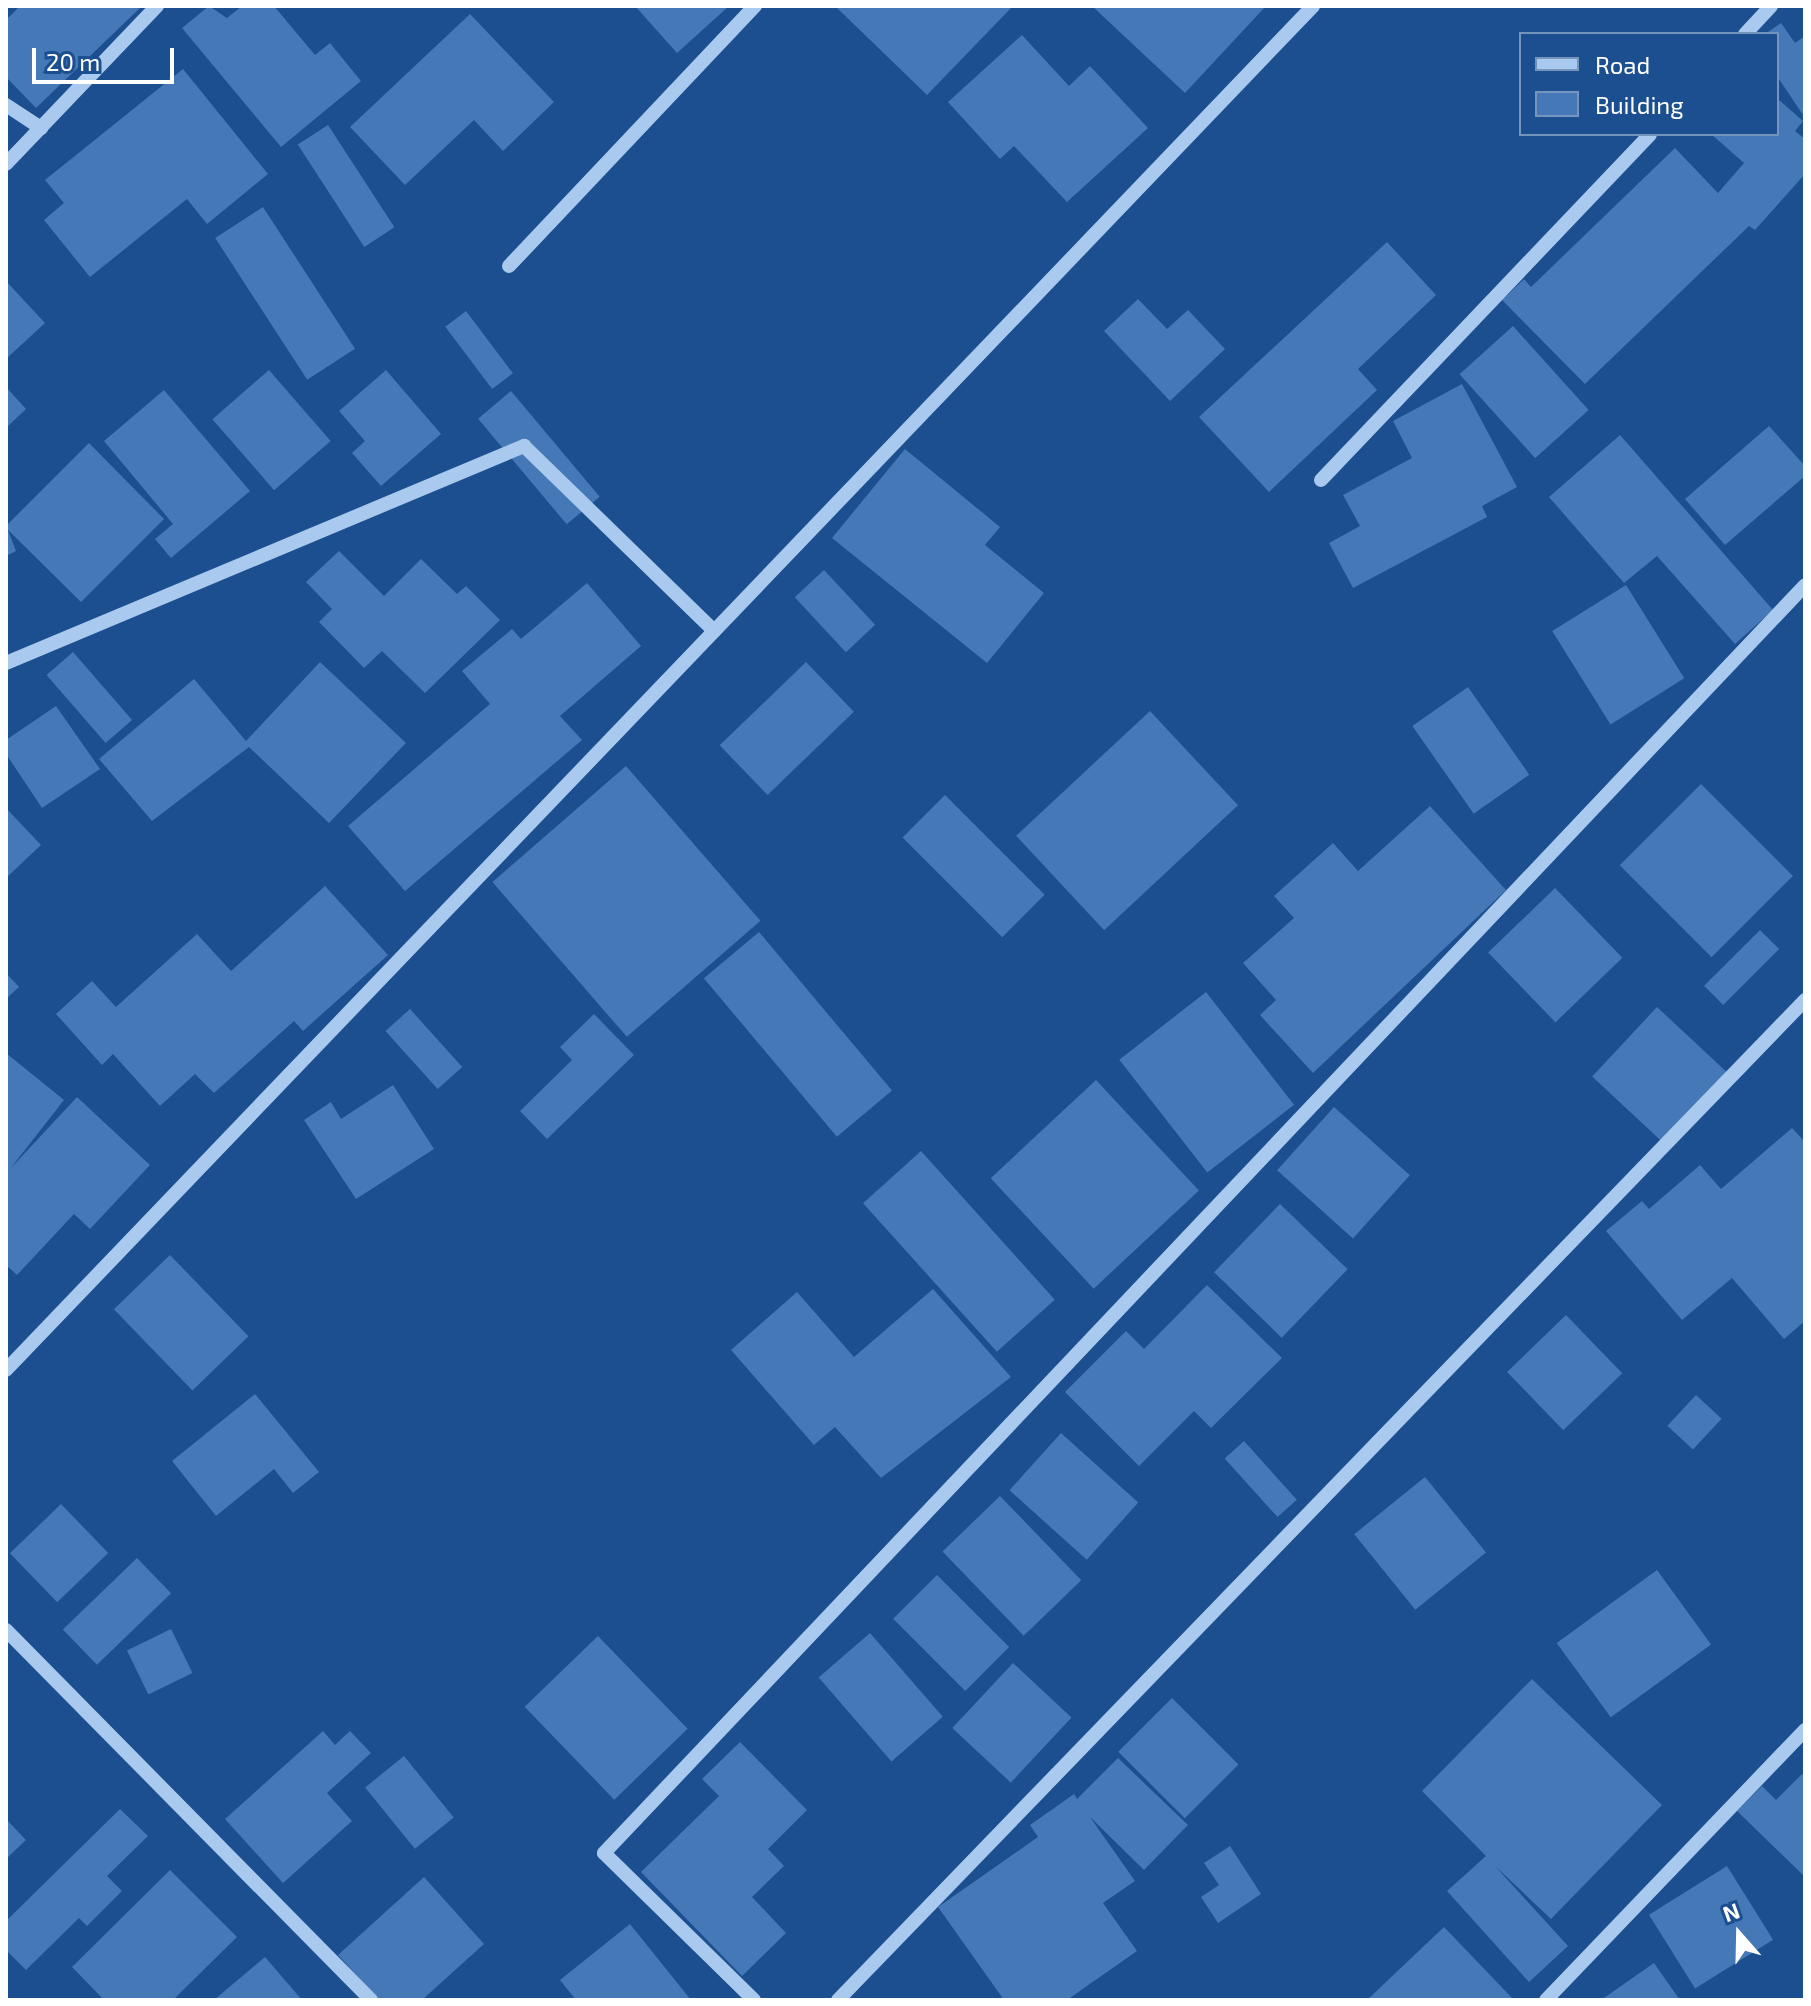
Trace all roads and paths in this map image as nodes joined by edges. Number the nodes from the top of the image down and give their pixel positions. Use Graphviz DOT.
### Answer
graph roads {
  1 [pos="157,6"];
  2 [pos="755,6"];
  3 [pos="1313,6"];
  4 [pos="1771,6"];
  5 [pos="1747,32"];
  6 [pos="6,105"];
  7 [pos="41,128"];
  8 [pos="1648,136"];
  9 [pos="6,164"];
  10 [pos="509,266"];
  11 [pos="1321,480"];
  12 [pos="1805,585"];
  13 [pos="714,631"];
  14 [pos="6,663"];
  15 [pos="1805,1000"];
  16 [pos="6,1370"];
  17 [pos="6,1630"];
  18 [pos="1805,1730"];
  19 [pos="371,2000"];
  20 [pos="754,2000"];
  21 [pos="838,2000"];
  22 [pos="1546,2000"];
  1 -- 7 [label="street"];
  2 -- 10 [label="street"];
  3 -- 13 [label="street"];
  4 -- 5 [label="street"];
  6 -- 7 [label="street"];
  7 -- 9 [label="street"];
  8 -- 11 [label="street"];
  12 -- 20 [label="street"];
  13 -- 14 [label="street"];
  13 -- 16 [label="street"];
  15 -- 21 [label="street"];
  17 -- 19 [label="street"];
  18 -- 22 [label="street"];
}
